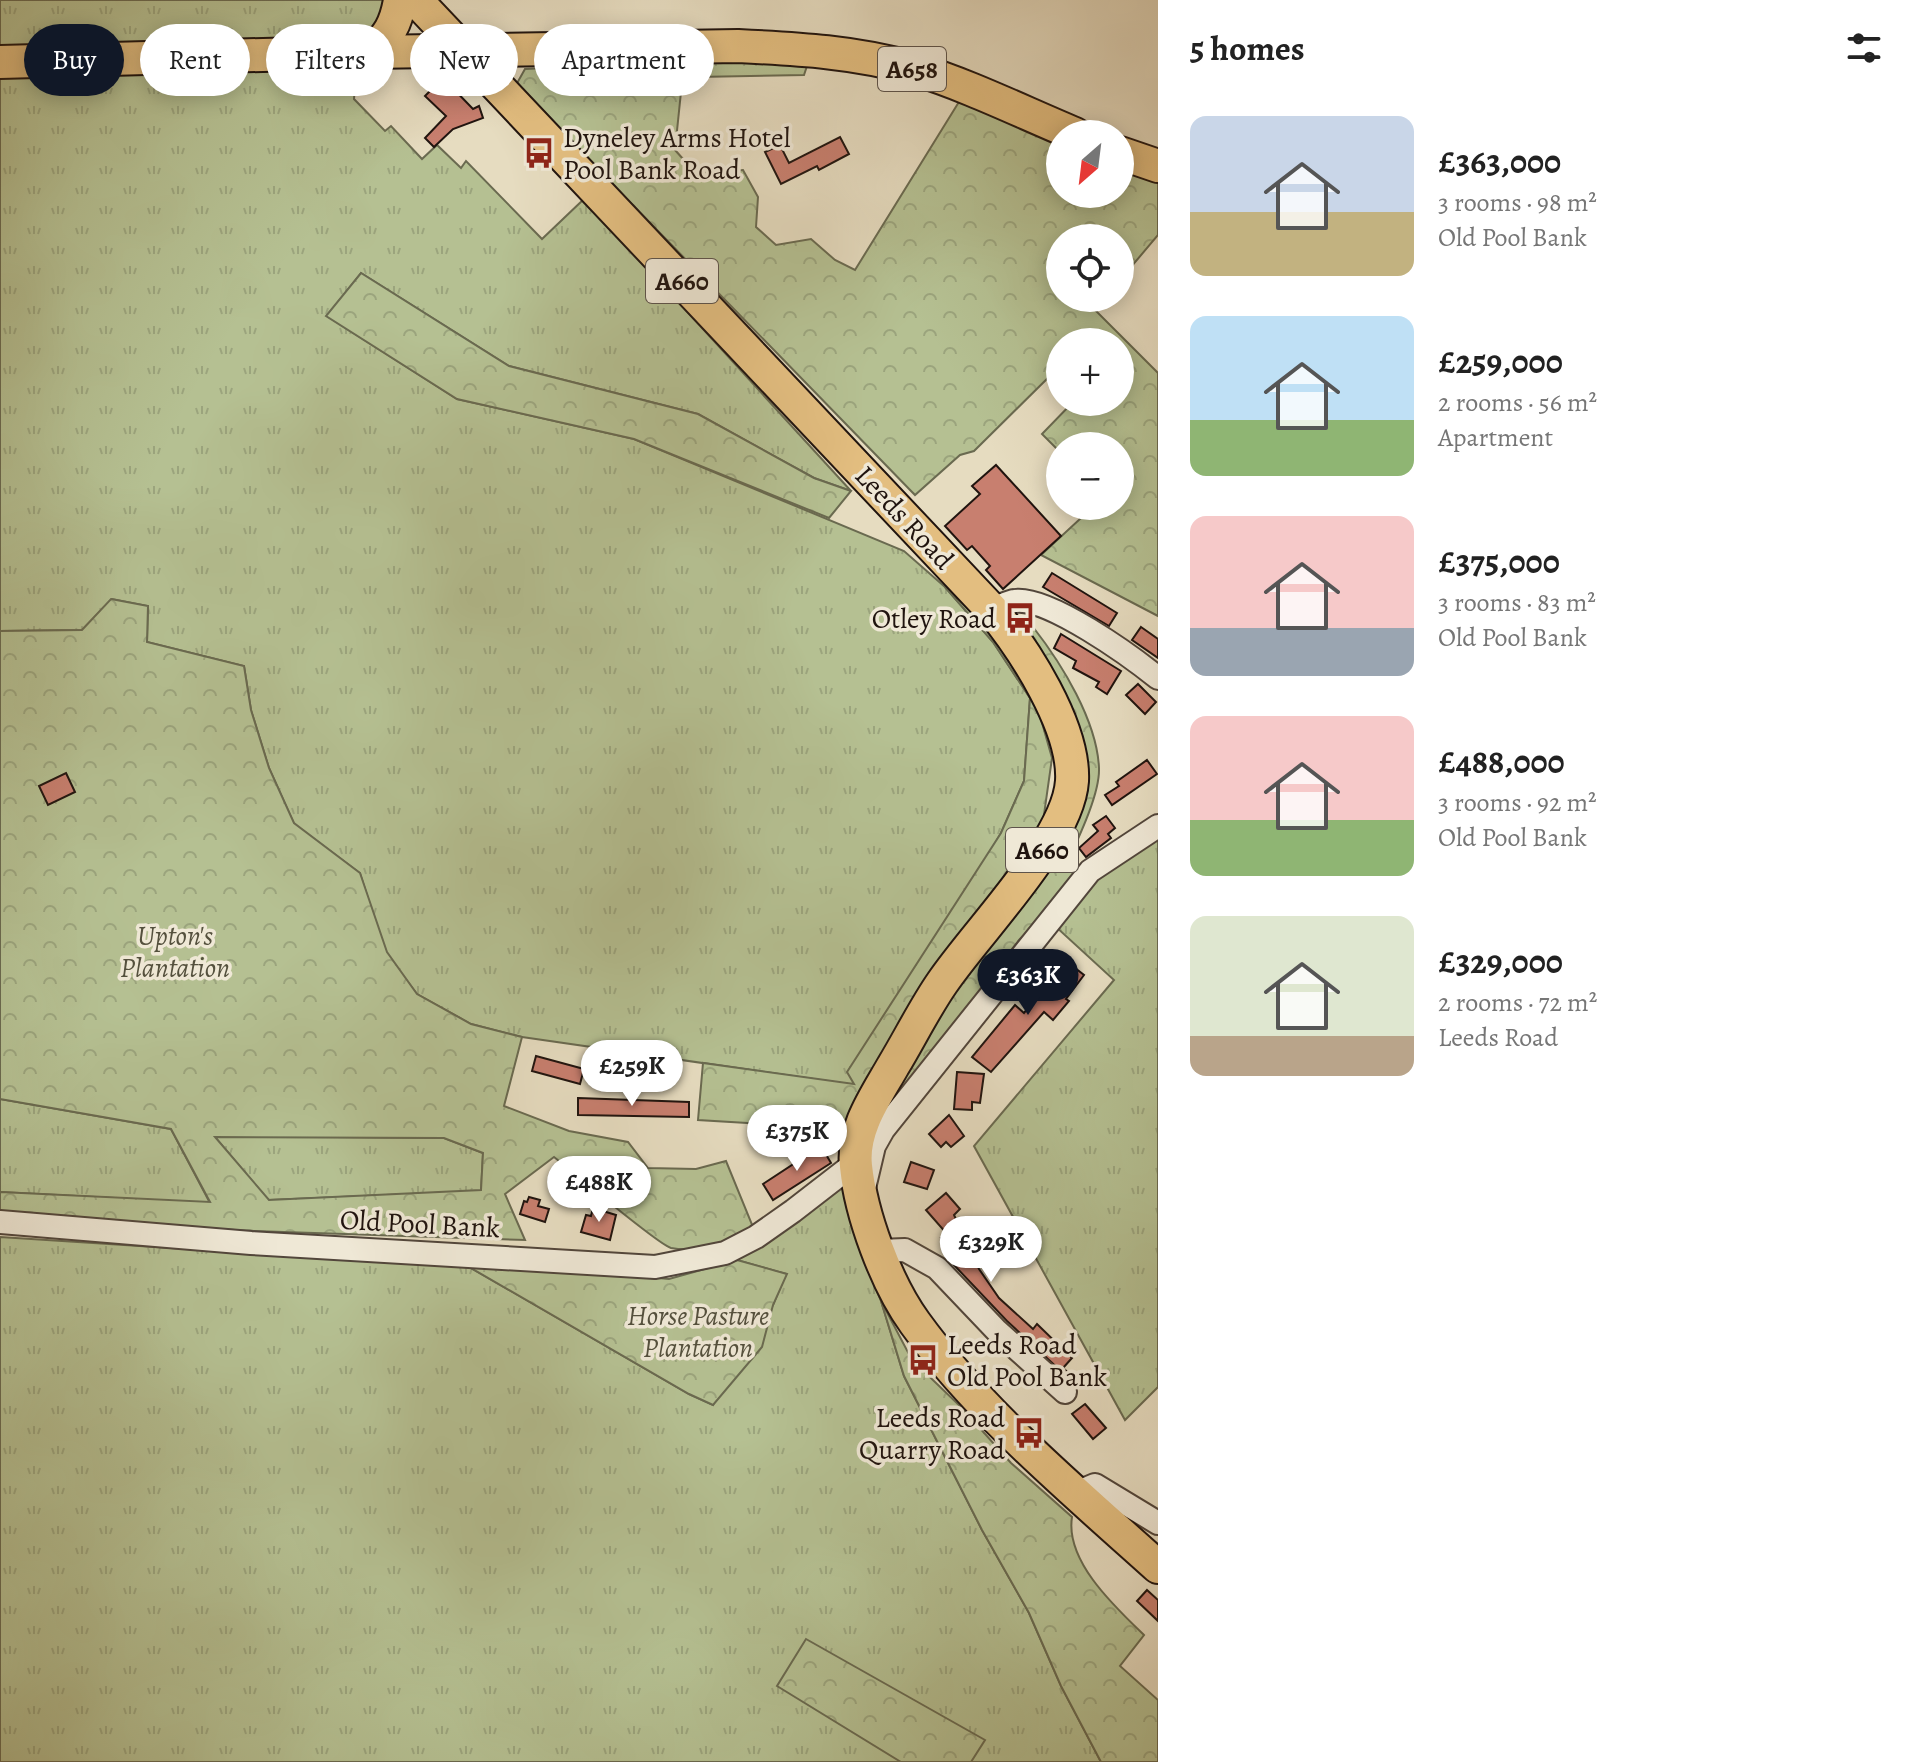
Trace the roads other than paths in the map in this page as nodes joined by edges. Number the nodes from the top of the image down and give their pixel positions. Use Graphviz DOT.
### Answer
graph roads {
  1 [pos="400,0"];
  2 [pos="416,0"];
  3 [pos="438,24"];
  4 [pos="394,25"];
  5 [pos="518,50"];
  6 [pos="266,55"];
  7 [pos="0,62"];
  8 [pos="506,96"];
  9 [pos="1046,121"];
  10 [pos="1134,158"];
  11 [pos="1158,166"];
  12 [pos="991,609"];
  13 [pos="1158,678"];
  14 [pos="1158,826"];
  15 [pos="855,1163"];
  16 [pos="861,1196"];
  17 [pos="0,1222"];
  18 [pos="879,1251"];
  19 [pos="1065,1392"];
  20 [pos="1076,1493"];
  21 [pos="1158,1523"];
  22 [pos="1158,1567"];
  1 -- 4 [label="highway"];
  2 -- 3 [label="highway, Leeds Road / A660"];
  5 -- 9 [label="highway, A658"];
  6 -- 7 [label="highway, A658"];
  8 -- 12 [label="highway, Leeds Road / A660"];
  10 -- 11 [label="highway"];
  12 -- 13 [label="street"];
  12 -- 15 [label="highway, Leeds Road / A660"];
  14 -- 16 [label="street"];
  15 -- 16 [label="highway, Leeds Road / A660"];
  15 -- 17 [label="street, Old Pool Bank"];
  16 -- 18 [label="highway, Leeds Road / A660"];
  18 -- 19 [label="street"];
  18 -- 20 [label="highway, Leeds Road / A660"];
  20 -- 21 [label="street"];
  20 -- 22 [label="highway, Leeds Road / A660"];
}
